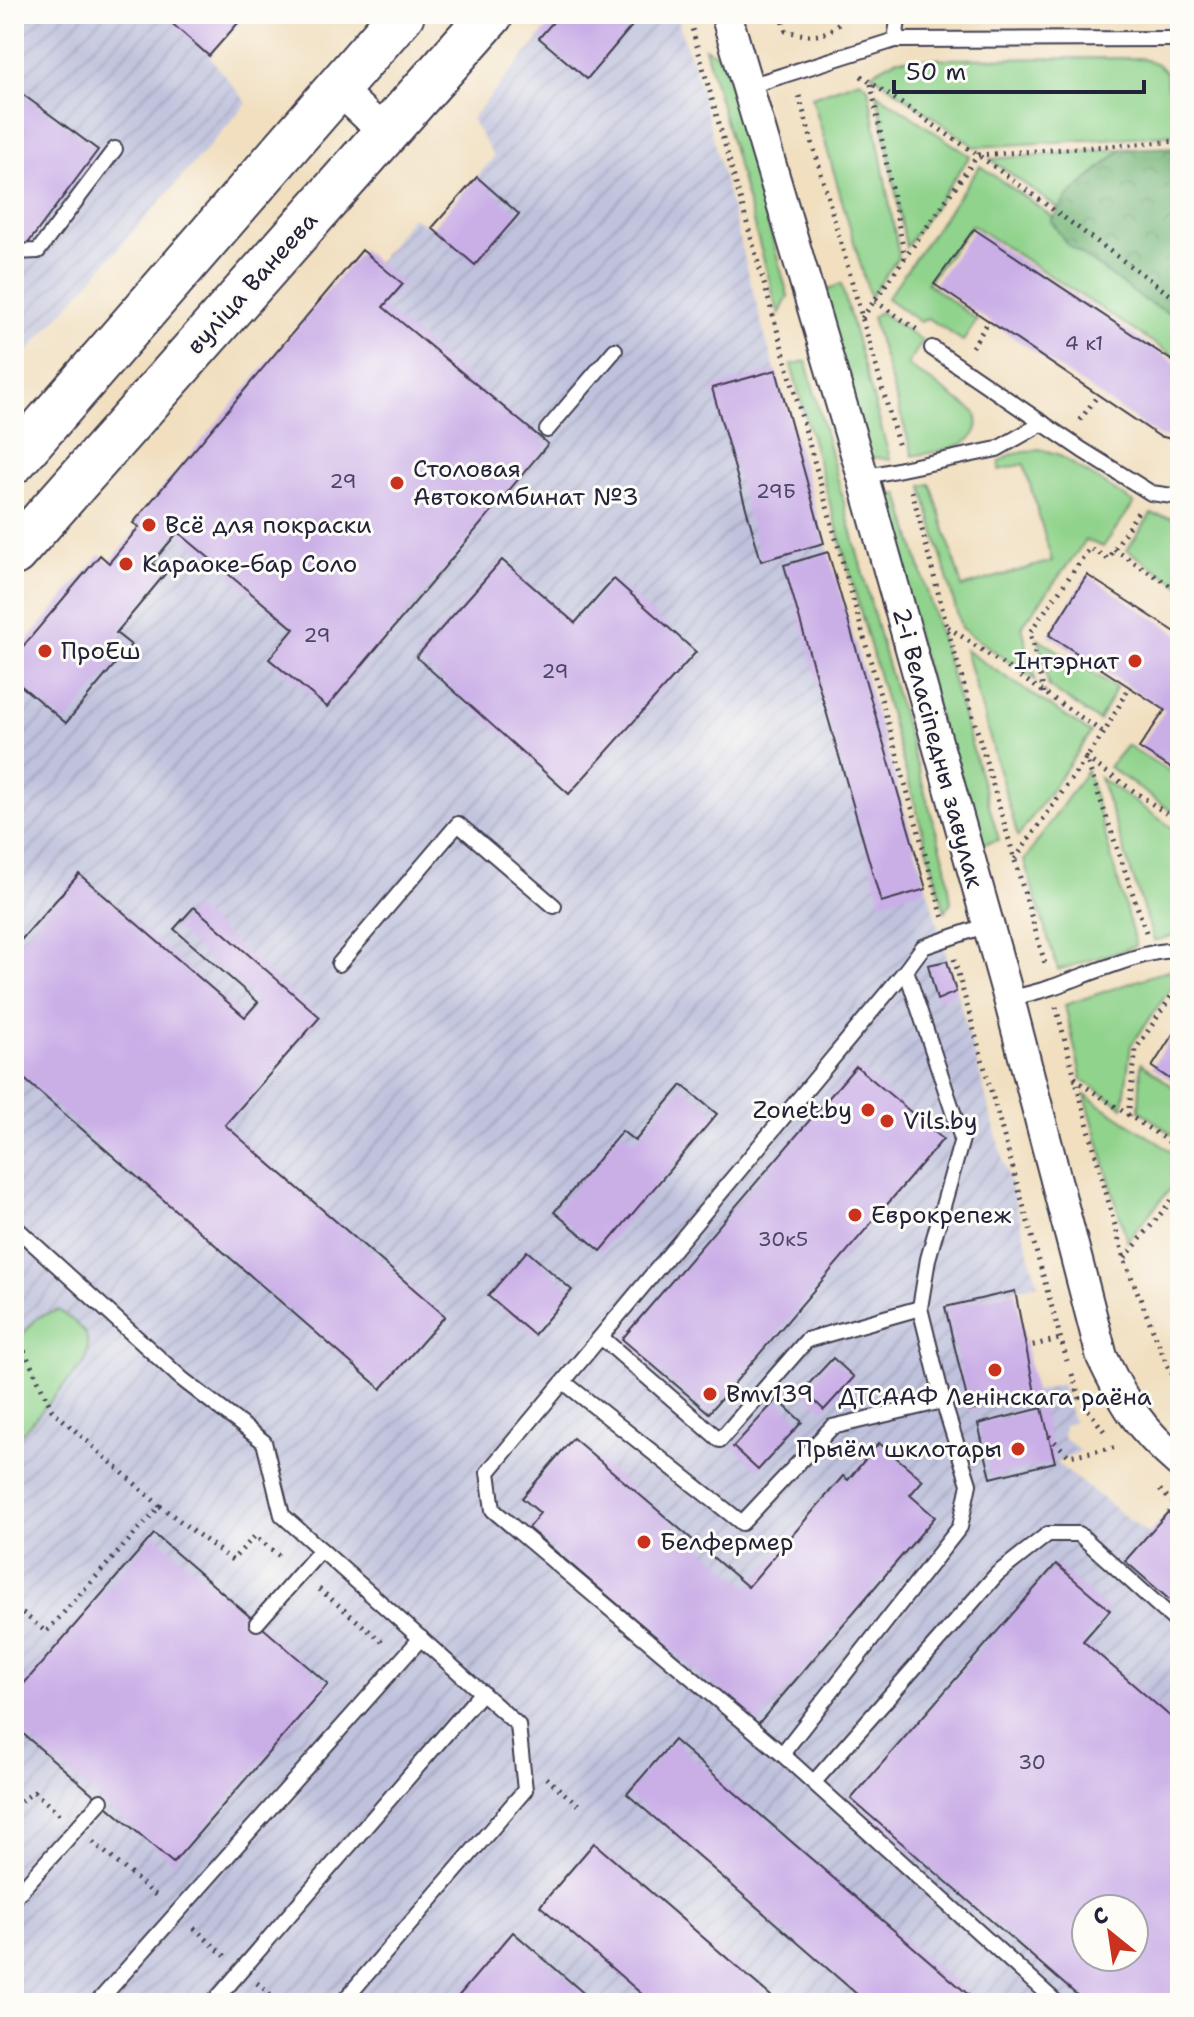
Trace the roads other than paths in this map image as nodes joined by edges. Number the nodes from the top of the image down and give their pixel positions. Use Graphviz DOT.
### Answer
graph roads {
  1 [pos="402,14"];
  2 [pos="491,14"];
  3 [pos="726,14"];
  4 [pos="899,14"];
  5 [pos="1180,39"];
  6 [pos="895,40"];
  7 [pos="336,87"];
  8 [pos="746,87"];
  9 [pos="386,134"];
  10 [pos="115,149"];
  11 [pos="14,252"];
  12 [pos="932,348"];
  13 [pos="615,350"];
  14 [pos="1043,423"];
  15 [pos="547,430"];
  16 [pos="14,461"];
  17 [pos="863,477"];
  18 [pos="1180,497"];
  19 [pos="14,553"];
  20 [pos="554,906"];
  21 [pos="987,925"];
  22 [pos="1180,952"];
  23 [pos="339,964"];
  24 [pos="906,970"];
  25 [pos="1009,999"];
  26 [pos="15,1229"];
  27 [pos="920,1308"];
  28 [pos="602,1338"];
  29 [pos="565,1383"];
  30 [pos="943,1401"];
  31 [pos="1180,1463"];
  32 [pos="321,1550"];
  33 [pos="257,1623"];
  34 [pos="1180,1625"];
  35 [pos="421,1638"];
  36 [pos="482,1692"];
  37 [pos="782,1754"];
  38 [pos="814,1782"];
  39 [pos="101,1801"];
  40 [pos="14,1898"];
  41 [pos="97,2003"];
  42 [pos="213,2003"];
  43 [pos="342,2003"];
  44 [pos="1057,2003"];
  1 -- 7 [label="main road"];
  2 -- 9 [label="main road, вуліца Ванеева"];
  3 -- 8 [label="street, 2-і Веласіпедны завулак"];
  4 -- 6 [label="lane"];
  5 -- 6 [label="lane"];
  6 -- 8 [label="lane"];
  7 -- 9 [label="street"];
  7 -- 16 [label="main road"];
  8 -- 17 [label="street, 2-і Веласіпедны завулак"];
  9 -- 19 [label="main road, вуліца Ванеева"];
  10 -- 11 [label="lane"];
  12 -- 14 [label="lane"];
  13 -- 15 [label="lane"];
  14 -- 17 [label="lane"];
  14 -- 18 [label="lane"];
  17 -- 21 [label="street, 2-і Веласіпедны завулак"];
  20 -- 23 [label="lane"];
  21 -- 24 [label="lane"];
  21 -- 25 [label="street, 2-і Веласіпедны завулак"];
  22 -- 25 [label="lane"];
  24 -- 27 [label="lane"];
  24 -- 28 [label="lane"];
  25 -- 31 [label="street, 2-і Веласіпедны завулак"];
  26 -- 32 [label="lane"];
  27 -- 28 [label="lane"];
  27 -- 30 [label="lane"];
  28 -- 29 [label="lane"];
  29 -- 30 [label="lane"];
  29 -- 37 [label="lane"];
  30 -- 37 [label="lane"];
  32 -- 33 [label="lane"];
  32 -- 35 [label="lane"];
  34 -- 38 [label="lane"];
  35 -- 36 [label="lane"];
  35 -- 41 [label="lane"];
  36 -- 42 [label="lane"];
  36 -- 43 [label="lane"];
  37 -- 38 [label="lane"];
  38 -- 44 [label="lane"];
  39 -- 40 [label="lane"];
}
